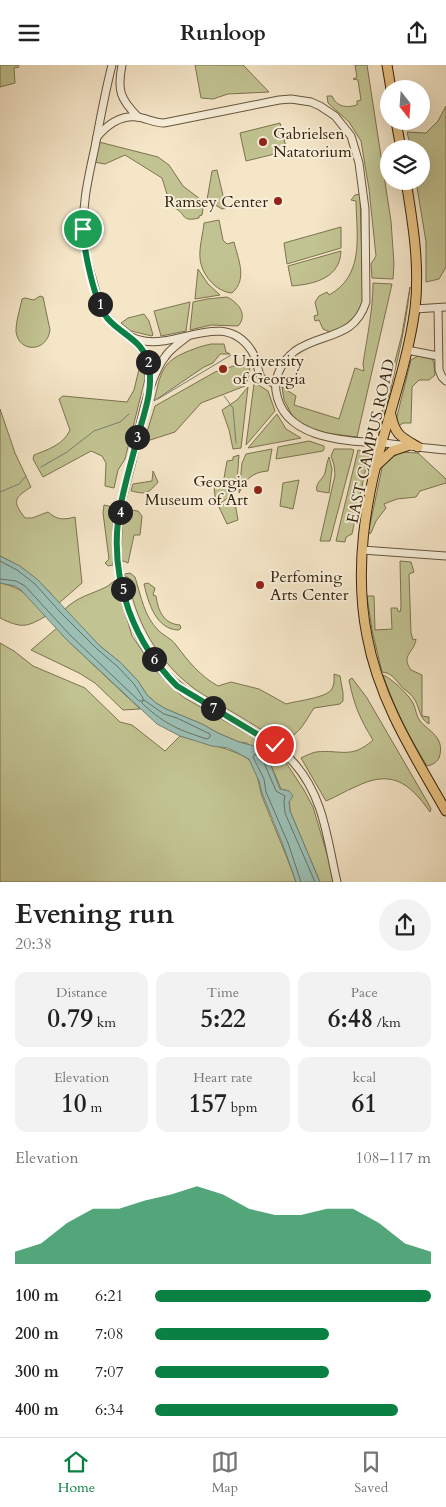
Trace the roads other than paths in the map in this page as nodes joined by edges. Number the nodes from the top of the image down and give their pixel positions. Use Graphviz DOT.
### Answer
graph roads {
  1 [pos="112,65"];
  2 [pos="122,65"];
  3 [pos="387,65"];
  4 [pos="390,80"];
  5 [pos="138,117"];
  6 [pos="97,137"];
  7 [pos="408,190"];
  8 [pos="446,307"];
  9 [pos="438,308"];
  10 [pos="415,309"];
  11 [pos="187,337"];
  12 [pos="134,338"];
  13 [pos="438,342"];
  14 [pos="407,350"];
  15 [pos="425,354"];
  16 [pos="438,356"];
  17 [pos="446,381"];
  18 [pos="276,384"];
  19 [pos="150,392"];
  20 [pos="391,415"];
  21 [pos="382,443"];
  22 [pos="407,446"];
  23 [pos="418,447"];
  24 [pos="446,450"];
  25 [pos="377,465"];
  26 [pos="362,550"];
  27 [pos="446,556"];
  28 [pos="446,811"];
  29 [pos="337,882"];
  1 -- 6 [label="street"];
  2 -- 5 [label="street"];
  3 -- 4 [label="main road"];
  5 -- 6 [label="street"];
  5 -- 18 [label="street"];
  6 -- 12 [label="street"];
  7 -- 10 [label="main road, EAST CAMPUS ROAD"];
  8 -- 9 [label="street"];
  9 -- 10 [label="street"];
  9 -- 13 [label="street"];
  10 -- 14 [label="main road, EAST CAMPUS ROAD"];
  11 -- 12 [label="street"];
  11 -- 18 [label="street"];
  11 -- 19 [label="street"];
  12 -- 19 [label="street"];
  13 -- 15 [label="street"];
  13 -- 16 [label="street"];
  14 -- 15 [label="street"];
  14 -- 20 [label="main road, EAST CAMPUS ROAD"];
  15 -- 16 [label="street"];
  16 -- 17 [label="street"];
  18 -- 21 [label="street"];
  19 -- 29 [label="street"];
  20 -- 21 [label="main road, EAST CAMPUS ROAD"];
  20 -- 23 [label="main road"];
  21 -- 22 [label="street"];
  21 -- 25 [label="main road, EAST CAMPUS ROAD"];
  22 -- 23 [label="street"];
  22 -- 25 [label="main road"];
  23 -- 24 [label="street"];
  25 -- 26 [label="main road, EAST CAMPUS ROAD"];
  26 -- 27 [label="street"];
  26 -- 28 [label="main road, EAST CAMPUS ROAD"];
}
